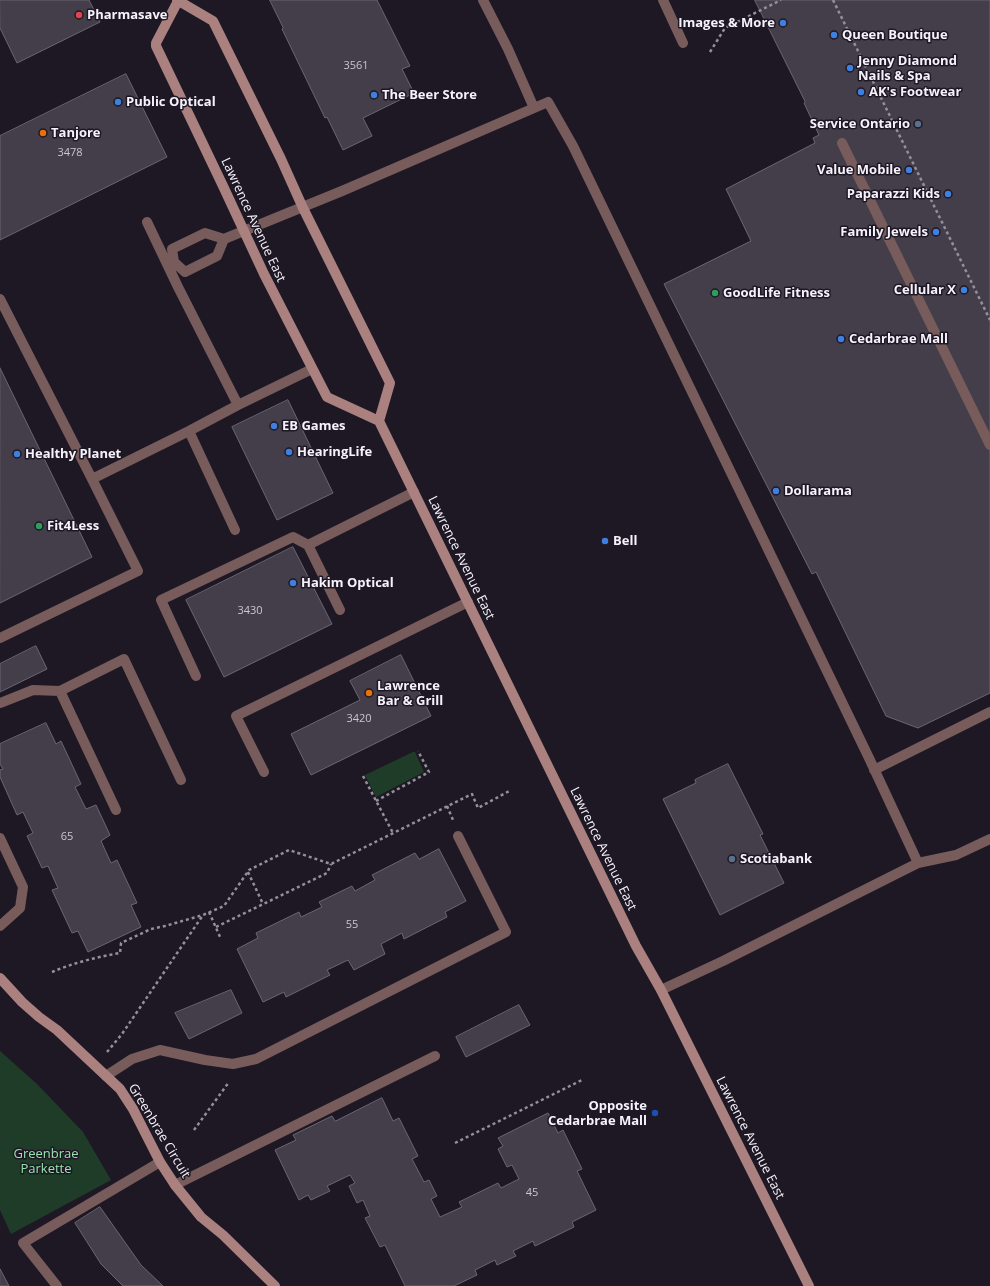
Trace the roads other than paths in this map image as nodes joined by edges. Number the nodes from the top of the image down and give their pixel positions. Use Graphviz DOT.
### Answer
graph roads {
  1 [pos="178,0"];
  2 [pos="483,0"];
  3 [pos="663,0"];
  4 [pos="683,43"];
  5 [pos="534,108"];
  6 [pos="842,143"];
  7 [pos="303,208"];
  8 [pos="147,222"];
  9 [pos="243,231"];
  10 [pos="224,239"];
  11 [pos="170,264"];
  12 [pos="0,299"];
  13 [pos="312,369"];
  14 [pos="238,405"];
  15 [pos="379,421"];
  16 [pos="189,431"];
  17 [pos="990,445"];
  18 [pos="92,479"];
  19 [pos="414,492"];
  20 [pos="235,530"];
  21 [pos="308,545"];
  22 [pos="468,602"];
  23 [pos="340,610"];
  24 [pos="0,638"];
  25 [pos="196,676"];
  26 [pos="60,691"];
  27 [pos="0,703"];
  28 [pos="990,712"];
  29 [pos="874,770"];
  30 [pos="264,772"];
  31 [pos="181,780"];
  32 [pos="116,810"];
  33 [pos="458,836"];
  34 [pos="0,838"];
  35 [pos="990,839"];
  36 [pos="918,863"];
  37 [pos="0,926"];
  38 [pos="0,978"];
  39 [pos="661,990"];
  40 [pos="435,1056"];
  41 [pos="106,1076"];
  42 [pos="160,1162"];
  43 [pos="175,1184"];
  44 [pos="57,1286"];
  45 [pos="275,1286"];
  46 [pos="809,1286"];
  1 -- 7 [label="main road, Lawrence Avenue East"];
  1 -- 9 [label="main road, Lawrence Avenue East"];
  2 -- 5 [label="lane"];
  3 -- 4 [label="lane"];
  5 -- 7 [label="lane"];
  5 -- 29 [label="lane"];
  6 -- 17 [label="lane"];
  7 -- 9 [label="lane"];
  7 -- 15 [label="main road, Lawrence Avenue East"];
  8 -- 11 [label="lane"];
  9 -- 10 [label="lane"];
  9 -- 13 [label="main road, Lawrence Avenue East"];
  10 -- 11 [label="lane"];
  10 -- 11 [label="lane"];
  11 -- 14 [label="lane"];
  12 -- 18 [label="lane"];
  13 -- 14 [label="lane"];
  13 -- 15 [label="main road, Lawrence Avenue East"];
  14 -- 16 [label="lane"];
  15 -- 19 [label="main road, Lawrence Avenue East"];
  16 -- 18 [label="lane"];
  16 -- 20 [label="lane"];
  18 -- 24 [label="lane"];
  19 -- 21 [label="lane"];
  19 -- 22 [label="main road, Lawrence Avenue East"];
  21 -- 23 [label="lane"];
  21 -- 25 [label="lane"];
  22 -- 30 [label="lane"];
  22 -- 39 [label="main road, Lawrence Avenue East"];
  26 -- 27 [label="lane"];
  26 -- 31 [label="lane"];
  26 -- 32 [label="lane"];
  28 -- 29 [label="lane"];
  29 -- 36 [label="lane"];
  33 -- 41 [label="lane"];
  34 -- 37 [label="lane"];
  35 -- 36 [label="lane"];
  36 -- 39 [label="lane"];
  38 -- 41 [label="main road, Greenbrae Circuit"];
  39 -- 46 [label="main road, Lawrence Avenue East"];
  40 -- 43 [label="lane"];
  41 -- 42 [label="main road, Greenbrae Circuit"];
  42 -- 43 [label="main road, Greenbrae Circuit"];
  42 -- 44 [label="lane"];
  43 -- 45 [label="main road, Greenbrae Circuit"];
}
